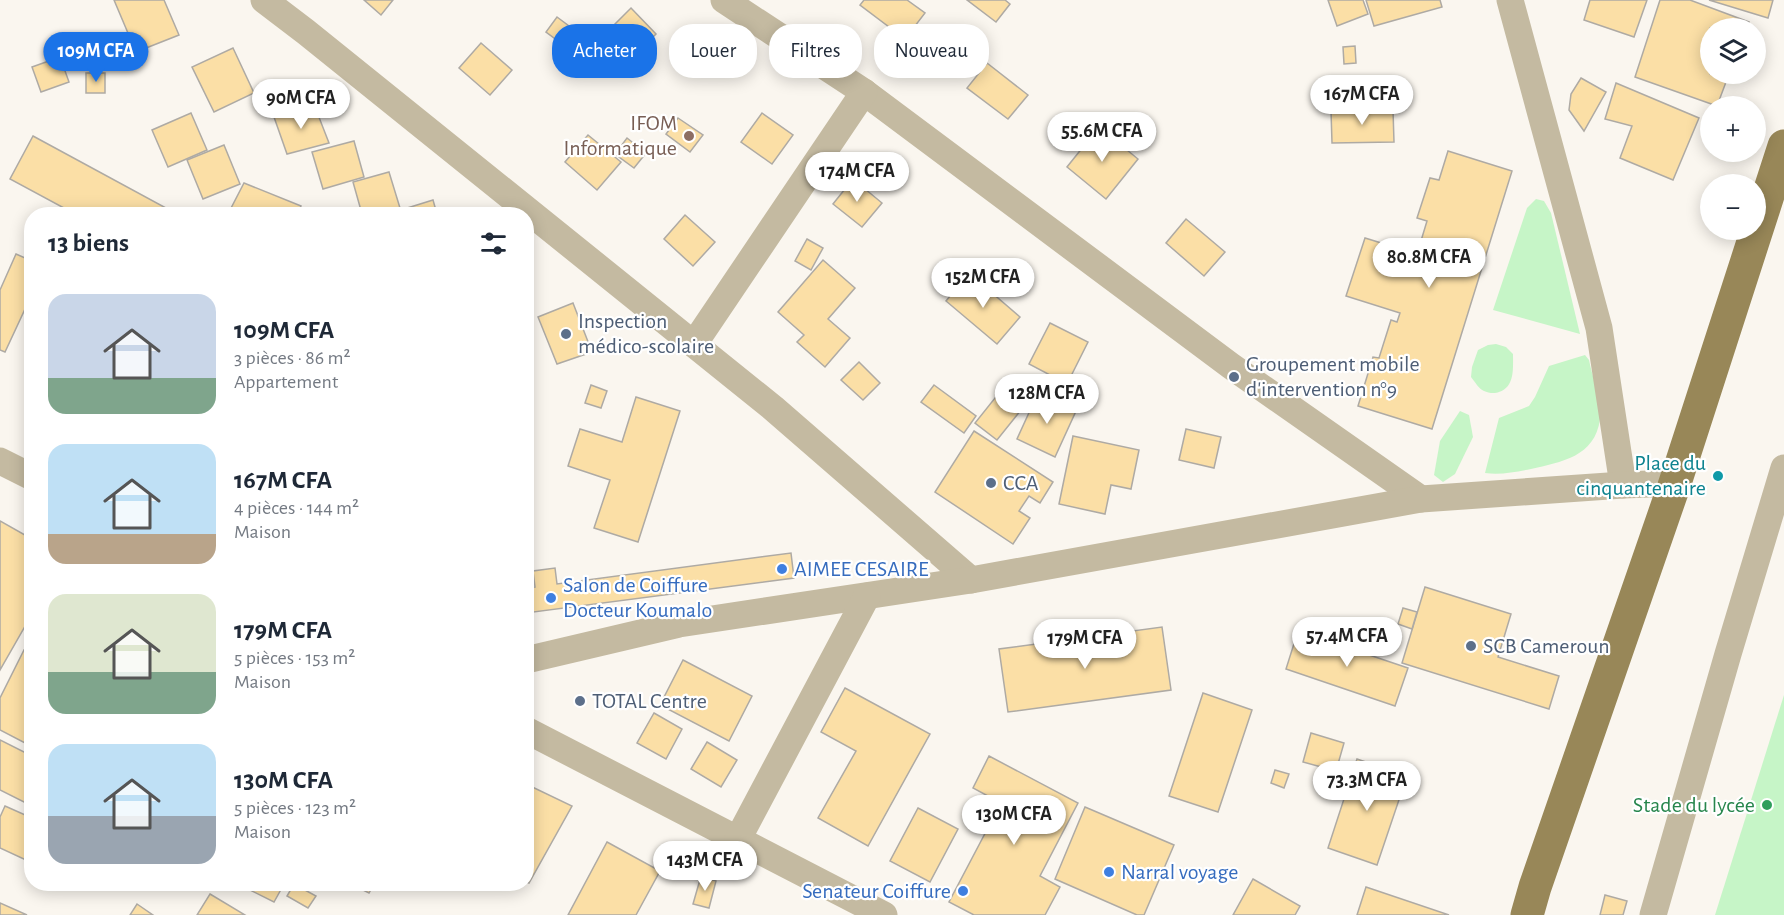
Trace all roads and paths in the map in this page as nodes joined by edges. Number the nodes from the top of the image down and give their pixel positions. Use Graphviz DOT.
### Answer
graph roads {
  1 [pos="264,0"];
  2 [pos="724,0"];
  3 [pos="1510,0"];
  4 [pos="864,92"];
  5 [pos="1784,146"];
  6 [pos="524,207"];
  7 [pos="534,215"];
  8 [pos="694,344"];
  9 [pos="0,461"];
  10 [pos="1784,468"];
  11 [pos="24,473"];
  12 [pos="1675,483"];
  13 [pos="1623,485"];
  14 [pos="1421,499"];
  15 [pos="971,580"];
  16 [pos="867,596"];
  17 [pos="534,658"];
  18 [pos="534,734"];
  19 [pos="738,839"];
  20 [pos="884,915"];
  21 [pos="1527,915"];
  22 [pos="1653,915"];
  1 -- 6 [label="street"];
  2 -- 4 [label="street"];
  3 -- 13 [label="street"];
  4 -- 8 [label="street"];
  4 -- 14 [label="street"];
  5 -- 12 [label="main road"];
  7 -- 8 [label="street"];
  8 -- 15 [label="street"];
  9 -- 11 [label="street"];
  10 -- 22 [label="street"];
  12 -- 13 [label="street"];
  12 -- 21 [label="main road"];
  13 -- 14 [label="street"];
  14 -- 15 [label="street"];
  15 -- 16 [label="street"];
  16 -- 17 [label="street"];
  16 -- 19 [label="street"];
  18 -- 19 [label="street"];
  19 -- 20 [label="street"];
}
